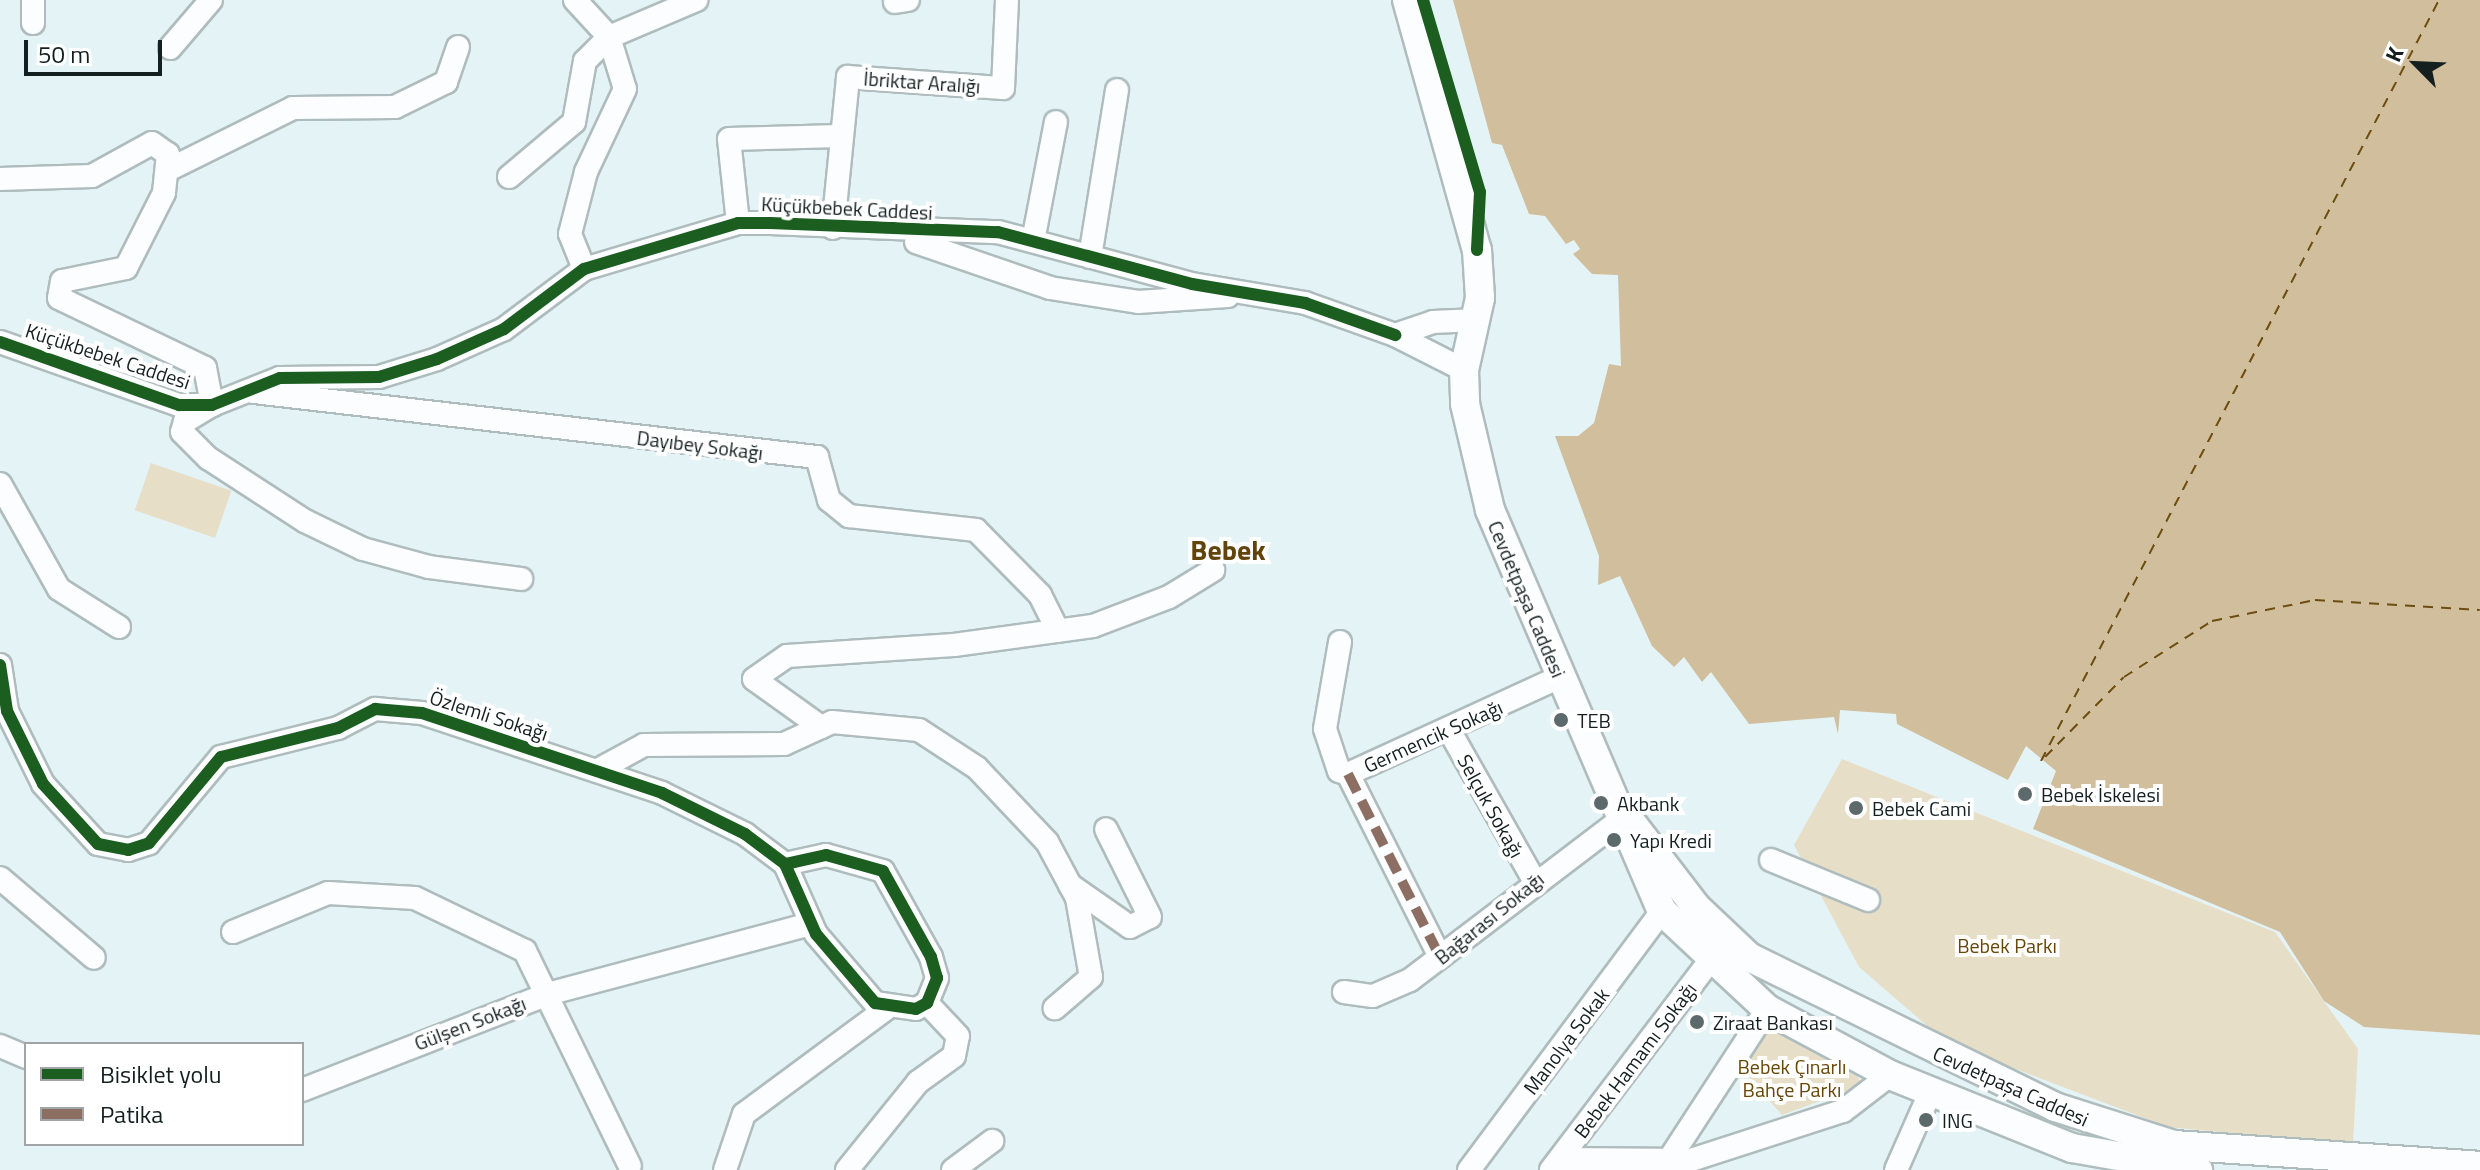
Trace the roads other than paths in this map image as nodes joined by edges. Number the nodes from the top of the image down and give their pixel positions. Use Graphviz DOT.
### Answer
graph roads {
  1 [pos="33,0"];
  2 [pos="211,0"];
  3 [pos="575,0"];
  4 [pos="696,0"];
  5 [pos="1007,0"];
  6 [pos="1407,0"];
  7 [pos="33,23"];
  8 [pos="609,37"];
  9 [pos="458,47"];
  10 [pos="170,48"];
  11 [pos="1117,90"];
  12 [pos="1056,122"];
  13 [pos="840,136"];
  14 [pos="170,169"];
  15 [pos="509,177"];
  16 [pos="0,179"];
  17 [pos="738,223"];
  18 [pos="833,228"];
  19 [pos="864,231"];
  20 [pos="1033,241"];
  21 [pos="1090,257"];
  22 [pos="584,269"];
  23 [pos="1241,293"];
  24 [pos="1477,320"];
  25 [pos="1395,335"];
  26 [pos="0,342"];
  27 [pos="1464,370"];
  28 [pos="254,392"];
  29 [pos="212,405"];
  30 [pos="0,484"];
  31 [pos="1213,570"];
  32 [pos="521,579"];
  33 [pos="119,627"];
  34 [pos="1058,631"];
  35 [pos="1340,642"];
  36 [pos="0,665"];
  37 [pos="1560,677"];
  38 [pos="821,727"];
  39 [pos="1449,730"];
  40 [pos="598,770"];
  41 [pos="1348,774"];
  42 [pos="1625,816"];
  43 [pos="1106,829"];
  44 [pos="1771,860"];
  45 [pos="785,864"];
  46 [pos="0,878"];
  47 [pos="1534,880"];
  48 [pos="1069,885"];
  49 [pos="1868,900"];
  50 [pos="1662,911"];
  51 [pos="811,924"];
  52 [pos="233,932"];
  53 [pos="1730,941"];
  54 [pos="1440,957"];
  55 [pos="94,958"];
  56 [pos="1709,962"];
  57 [pos="1797,986"];
  58 [pos="1344,992"];
  59 [pos="551,993"];
  60 [pos="927,1003"];
  61 [pos="890,1006"];
  62 [pos="1055,1008"];
  63 [pos="1774,1014"];
  64 [pos="1907,1038"];
  65 [pos="0,1046"];
  66 [pos="24,1056"];
  67 [pos="1890,1075"];
  68 [pos="1983,1076"];
  69 [pos="304,1089"];
  70 [pos="1930,1093"];
  71 [pos="1971,1111"];
  72 [pos="992,1141"];
  73 [pos="1685,1163"];
  74 [pos="1557,1164"];
  75 [pos="630,1166"];
  76 [pos="2480,1166"];
  77 [pos="725,1170"];
  78 [pos="847,1170"];
  79 [pos="953,1170"];
  80 [pos="1469,1170"];
  81 [pos="1896,1170"];
  82 [pos="2198,1170"];
  1 -- 7 [label="street"];
  2 -- 10 [label="street"];
  3 -- 8 [label="street"];
  4 -- 8 [label="street"];
  5 -- 13 [label="street, İbriktar Aralığı"];
  6 -- 24 [label="main road, Cevdetpaşa Caddesi"];
  8 -- 15 [label="street"];
  8 -- 22 [label="street"];
  9 -- 14 [label="street"];
  11 -- 21 [label="street"];
  12 -- 20 [label="street"];
  13 -- 17 [label="street"];
  13 -- 18 [label="street"];
  14 -- 16 [label="street"];
  14 -- 29 [label="street"];
  17 -- 18 [label="street, Küçükbebek Caddesi"];
  17 -- 22 [label="street, Küçükbebek Caddesi"];
  18 -- 19 [label="street, Küçükbebek Caddesi"];
  19 -- 20 [label="street, Küçükbebek Caddesi"];
  19 -- 23 [label="street"];
  20 -- 21 [label="street, Küçükbebek Caddesi"];
  21 -- 23 [label="street, Küçükbebek Caddesi"];
  22 -- 28 [label="street, Küçükbebek Caddesi"];
  23 -- 25 [label="street, Küçükbebek Caddesi"];
  24 -- 25 [label="street"];
  24 -- 27 [label="main road, Cevdetpaşa Caddesi"];
  25 -- 27 [label="street, Küçükbebek Caddesi"];
  26 -- 29 [label="street, Küçükbebek Caddesi"];
  27 -- 37 [label="main road, Cevdetpaşa Caddesi"];
  28 -- 29 [label="street, Küçükbebek Caddesi"];
  28 -- 34 [label="street, Dayıbey Sokağı"];
  29 -- 32 [label="street"];
  30 -- 33 [label="street"];
  31 -- 34 [label="street"];
  34 -- 38 [label="street"];
  35 -- 41 [label="street, Germencik Sokağı"];
  36 -- 40 [label="street, Özlemli Sokağı"];
  37 -- 39 [label="street, Germencik Sokağı"];
  37 -- 42 [label="main road, Cevdetpaşa Caddesi"];
  38 -- 40 [label="street"];
  38 -- 48 [label="street"];
  39 -- 41 [label="street, Germencik Sokağı"];
  39 -- 47 [label="street, Selçuk Sokağı"];
  40 -- 45 [label="street, Özlemli Sokağı"];
  41 -- 54 [label="street"];
  42 -- 47 [label="street, Bağarası Sokağı"];
  42 -- 50 [label="main road, Cevdetpaşa Caddesi"];
  42 -- 53 [label="main road, Cevdetpaşa Caddesi"];
  43 -- 48 [label="street"];
  44 -- 49 [label="street"];
  45 -- 51 [label="street"];
  45 -- 60 [label="street"];
  46 -- 55 [label="street"];
  47 -- 54 [label="street, Bağarası Sokağı"];
  48 -- 62 [label="street"];
  50 -- 56 [label="main road, Cevdetpaşa Caddesi"];
  50 -- 80 [label="street, Manolya Sokak"];
  51 -- 59 [label="street"];
  51 -- 61 [label="street"];
  52 -- 59 [label="street"];
  53 -- 56 [label="main road"];
  53 -- 57 [label="main road, Cevdetpaşa Caddesi"];
  54 -- 58 [label="street, Bağarası Sokağı"];
  56 -- 63 [label="main road, Cevdetpaşa Caddesi"];
  56 -- 74 [label="street, Bebek Hamamı Sokağı"];
  57 -- 63 [label="main road"];
  57 -- 64 [label="main road, Cevdetpaşa Caddesi"];
  59 -- 69 [label="street, Gülşen Sokağı"];
  59 -- 75 [label="street, Gülşen Sokağı"];
  60 -- 61 [label="street"];
  60 -- 78 [label="street"];
  61 -- 77 [label="street"];
  63 -- 67 [label="main road, Cevdetpaşa Caddesi"];
  63 -- 73 [label="street"];
  64 -- 67 [label="main road"];
  64 -- 68 [label="main road, Cevdetpaşa Caddesi"];
  65 -- 66 [label="street"];
  67 -- 70 [label="main road, Cevdetpaşa Caddesi"];
  67 -- 73 [label="street"];
  68 -- 71 [label="main road"];
  68 -- 76 [label="main road, Cevdetpaşa Caddesi"];
  70 -- 71 [label="main road, Cevdetpaşa Caddesi"];
  70 -- 81 [label="street"];
  71 -- 82 [label="main road, Cevdetpaşa Caddesi"];
  72 -- 79 [label="street"];
  73 -- 74 [label="street"];
}
